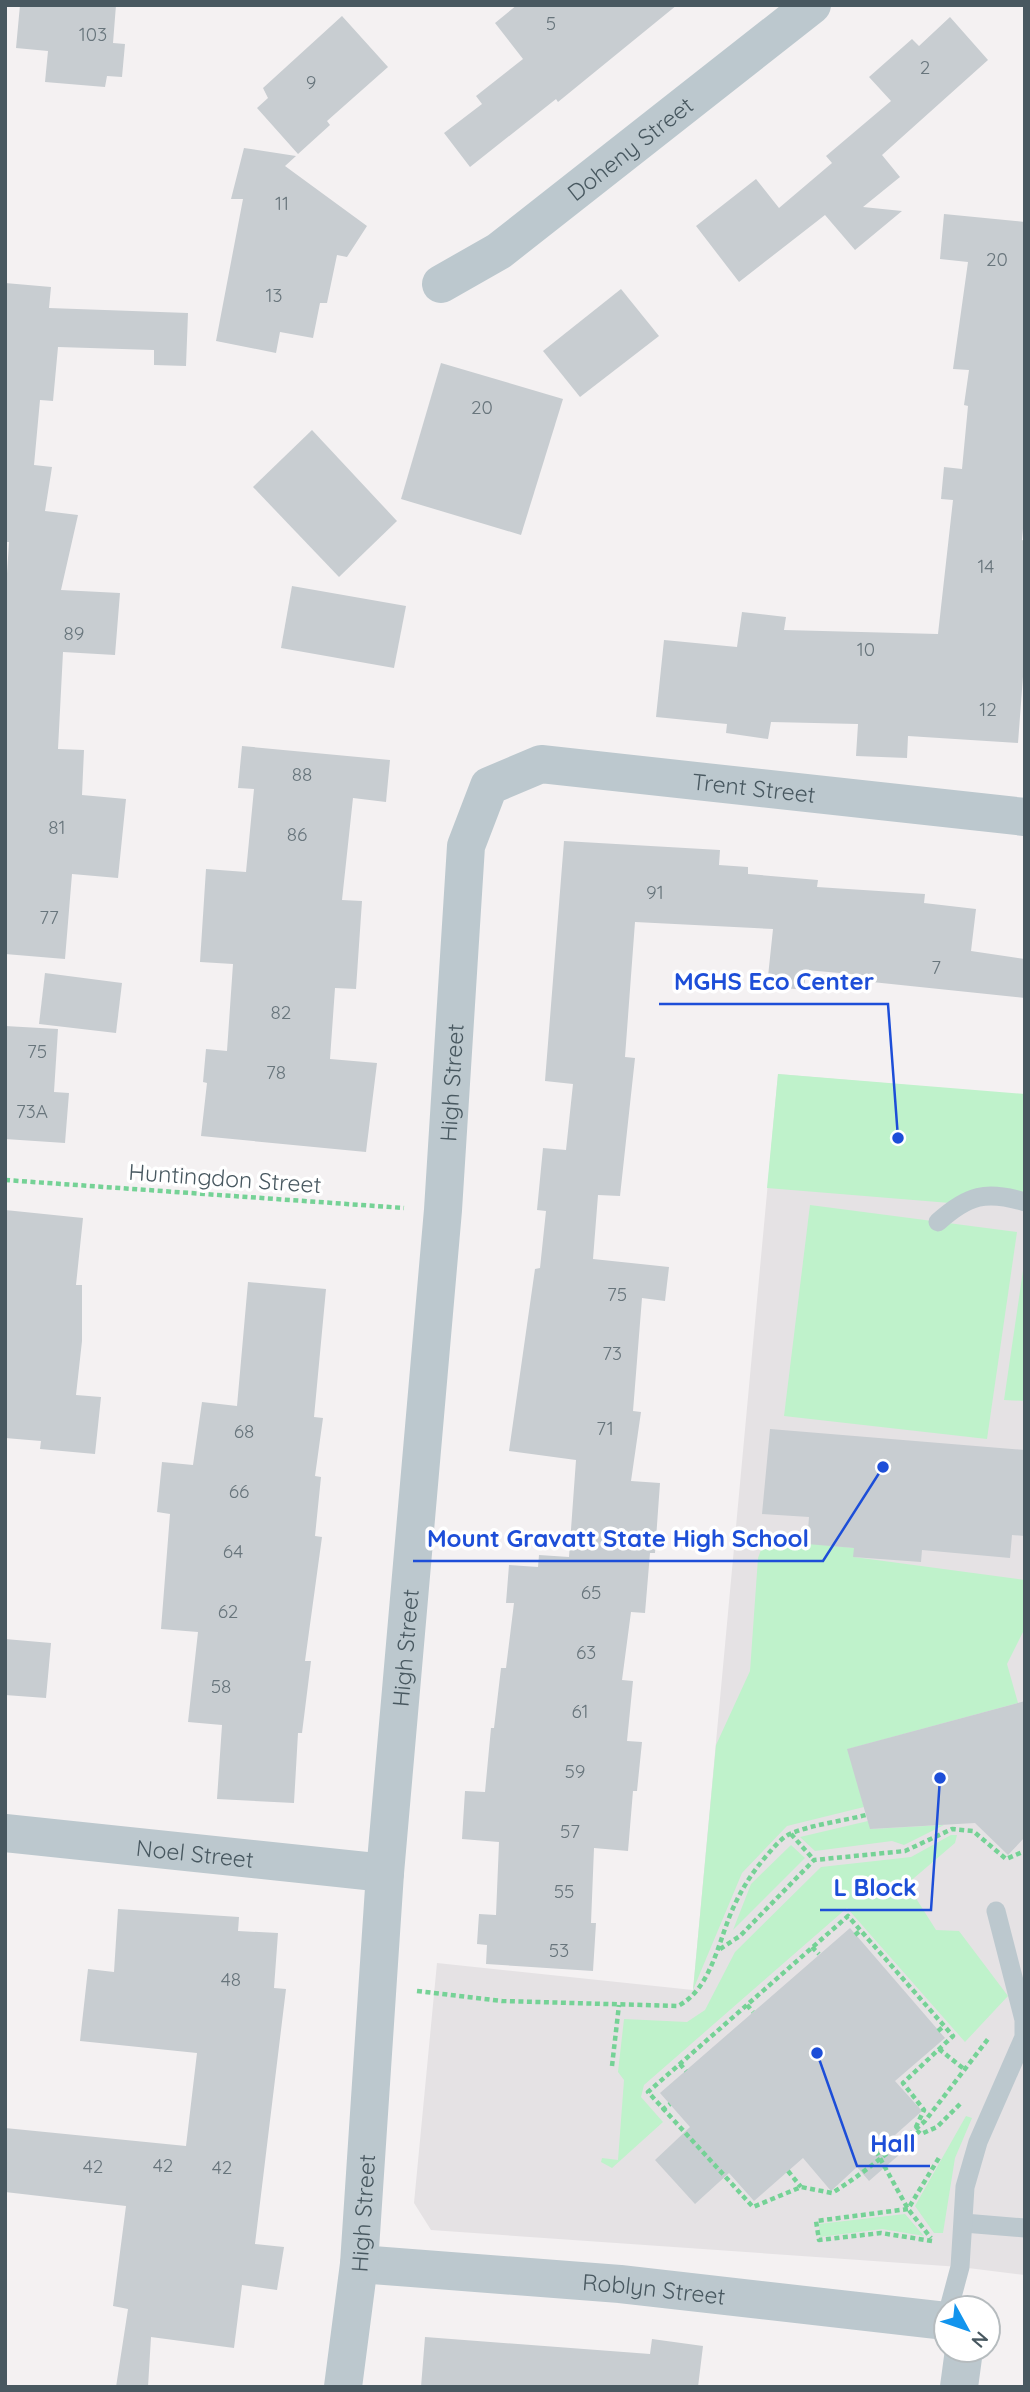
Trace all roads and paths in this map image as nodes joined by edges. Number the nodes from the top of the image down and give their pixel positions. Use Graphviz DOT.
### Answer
graph roads {
  1 [pos="812,5"];
  2 [pos="440,284"];
  3 [pos="489,786"];
  4 [pos="1025,817"];
  5 [pos="5,1180"];
  6 [pos="1025,1202"];
  7 [pos="443,1210"];
  8 [pos="938,1222"];
  9 [pos="866,1815"];
  10 [pos="5,1833"];
  11 [pos="790,1833"];
  12 [pos="1025,1851"];
  13 [pos="814,1860"];
  14 [pos="385,1873"];
  15 [pos="996,1911"];
  16 [pos="861,1930"];
  17 [pos="855,1935"];
  18 [pos="812,1947"];
  19 [pos="719,1949"];
  20 [pos="819,1954"];
  21 [pos="409,1991"];
  22 [pos="619,2004"];
  23 [pos="747,2005"];
  24 [pos="753,2012"];
  25 [pos="1024,2020"];
  26 [pos="944,2025"];
  27 [pos="938,2031"];
  28 [pos="939,2049"];
  29 [pos="680,2064"];
  30 [pos="612,2066"];
  31 [pos="964,2069"];
  32 [pos="686,2071"];
  33 [pos="968,2096"];
  34 [pos="670,2104"];
  35 [pos="662,2110"];
  36 [pos="915,2129"];
  37 [pos="876,2151"];
  38 [pos="942,2152"];
  39 [pos="882,2157"];
  40 [pos="788,2171"];
  41 [pos="801,2187"];
  42 [pos="908,2209"];
  43 [pos="964,2223"];
  44 [pos="1025,2228"];
  45 [pos="359,2264"];
  46 [pos="955,2294"];
  47 [pos="932,2321"];
  48 [pos="956,2364"];
  49 [pos="343,2387"];
  50 [pos="959,2387"];
  1 -- 2 [label="street, Doheny Street"];
  3 -- 4 [label="street, Trent Street"];
  3 -- 7 [label="street, High Street"];
  5 -- 7 [label="path, Huntingdon Street"];
  6 -- 8 [label="lane"];
  7 -- 14 [label="street, High Street"];
  9 -- 11 [label="path"];
  10 -- 14 [label="street, Noel Street"];
  11 -- 13 [label="path"];
  11 -- 19 [label="path"];
  12 -- 13 [label="path"];
  13 -- 19 [label="path"];
  14 -- 45 [label="street, High Street"];
  15 -- 25 [label="lane"];
  16 -- 17 [label="path"];
  16 -- 18 [label="path"];
  16 -- 26 [label="path"];
  18 -- 20 [label="path"];
  18 -- 23 [label="path"];
  19 -- 22 [label="path"];
  21 -- 22 [label="path"];
  22 -- 30 [label="path"];
  23 -- 24 [label="path"];
  23 -- 29 [label="path"];
  25 -- 31 [label="path"];
  25 -- 43 [label="lane"];
  26 -- 27 [label="path"];
  26 -- 28 [label="path"];
  28 -- 31 [label="path"];
  28 -- 36 [label="path"];
  29 -- 32 [label="path"];
  29 -- 35 [label="path"];
  31 -- 36 [label="path"];
  33 -- 36 [label="path"];
  34 -- 35 [label="path"];
  35 -- 41 [label="path"];
  36 -- 39 [label="path"];
  37 -- 39 [label="path"];
  38 -- 42 [label="path"];
  39 -- 41 [label="path"];
  39 -- 42 [label="path"];
  40 -- 41 [label="path"];
  42 -- 42 [label="path"];
  43 -- 44 [label="lane"];
  43 -- 46 [label="lane"];
  45 -- 47 [label="street, Roblyn Street"];
  45 -- 49 [label="street, High Street"];
  48 -- 50 [label="street"];
}
